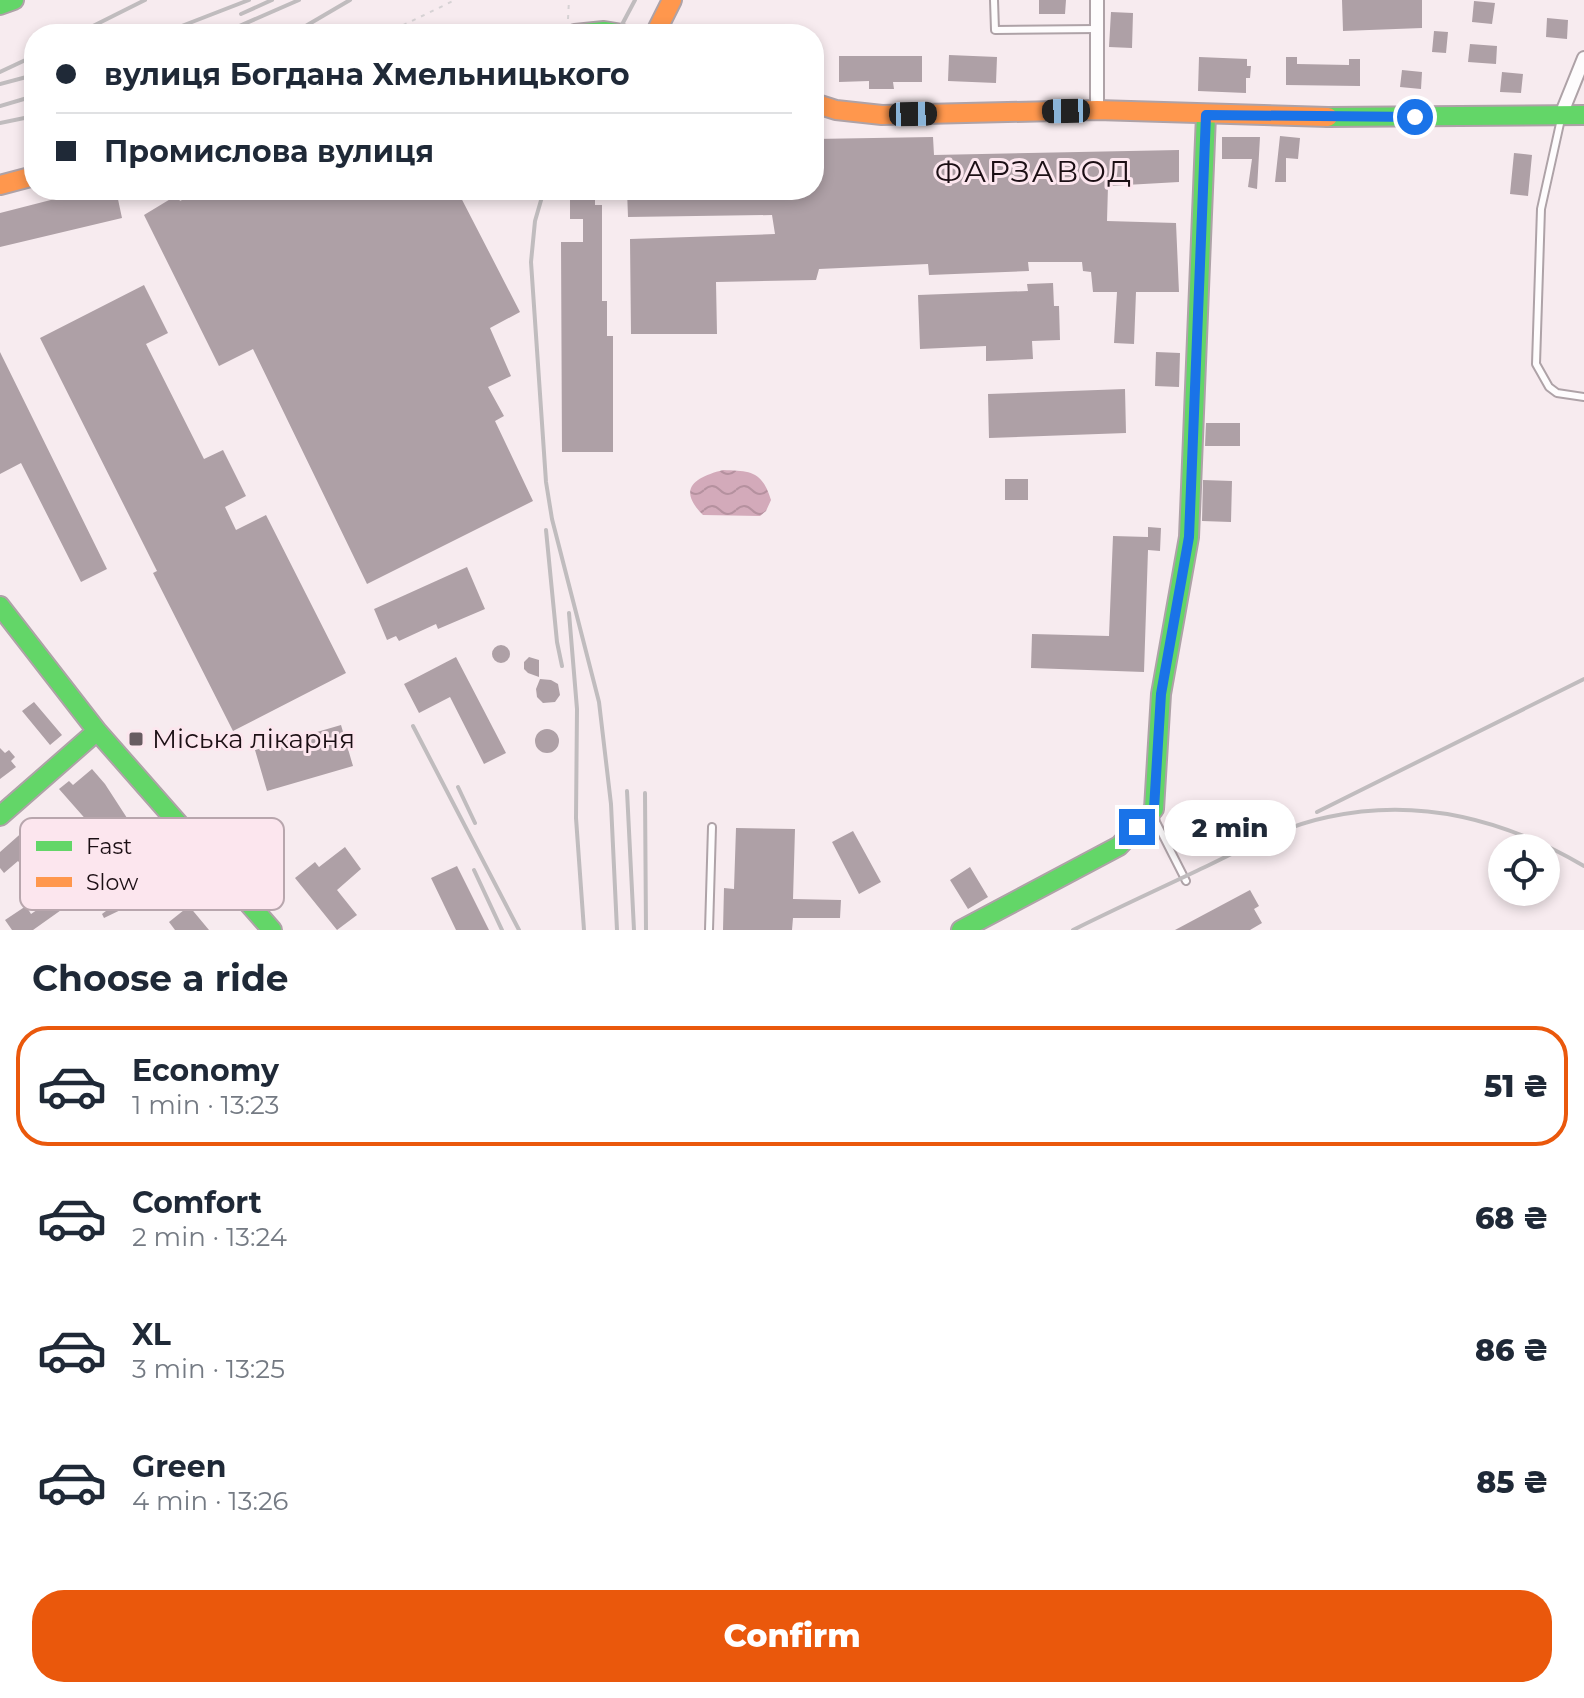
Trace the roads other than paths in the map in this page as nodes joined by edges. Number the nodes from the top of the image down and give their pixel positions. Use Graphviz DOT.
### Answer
graph roads {
  1 [pos="14,0"];
  2 [pos="672,0"];
  3 [pos="994,0"];
  4 [pos="1097,0"];
  5 [pos="0,5"];
  6 [pos="660,24"];
  7 [pos="1097,29"];
  8 [pos="1584,58"];
  9 [pos="824,106"];
  10 [pos="1097,110"];
  11 [pos="1206,115"];
  12 [pos="1561,115"];
  13 [pos="1584,115"];
  14 [pos="24,179"];
  15 [pos="0,185"];
  16 [pos="1584,397"];
  17 [pos="0,606"];
  18 [pos="97,731"];
  19 [pos="1154,809"];
  20 [pos="0,816"];
  21 [pos="174,818"];
  22 [pos="712,827"];
  23 [pos="1186,881"];
  24 [pos="254,910"];
  25 [pos="272,930"];
  26 [pos="709,930"];
  27 [pos="961,930"];
  1 -- 5 [label="main road"];
  2 -- 6 [label="main road"];
  3 -- 7 [label="lane"];
  4 -- 7 [label="street"];
  7 -- 10 [label="street"];
  8 -- 12 [label="street"];
  9 -- 10 [label="main road"];
  10 -- 11 [label="main road"];
  11 -- 12 [label="main road"];
  11 -- 19 [label="main road"];
  12 -- 13 [label="main road"];
  12 -- 16 [label="lane"];
  14 -- 15 [label="main road"];
  17 -- 18 [label="main road"];
  18 -- 20 [label="main road"];
  18 -- 21 [label="main road"];
  19 -- 23 [label="lane"];
  19 -- 27 [label="main road"];
  22 -- 26 [label="lane"];
  24 -- 25 [label="main road"];
}
